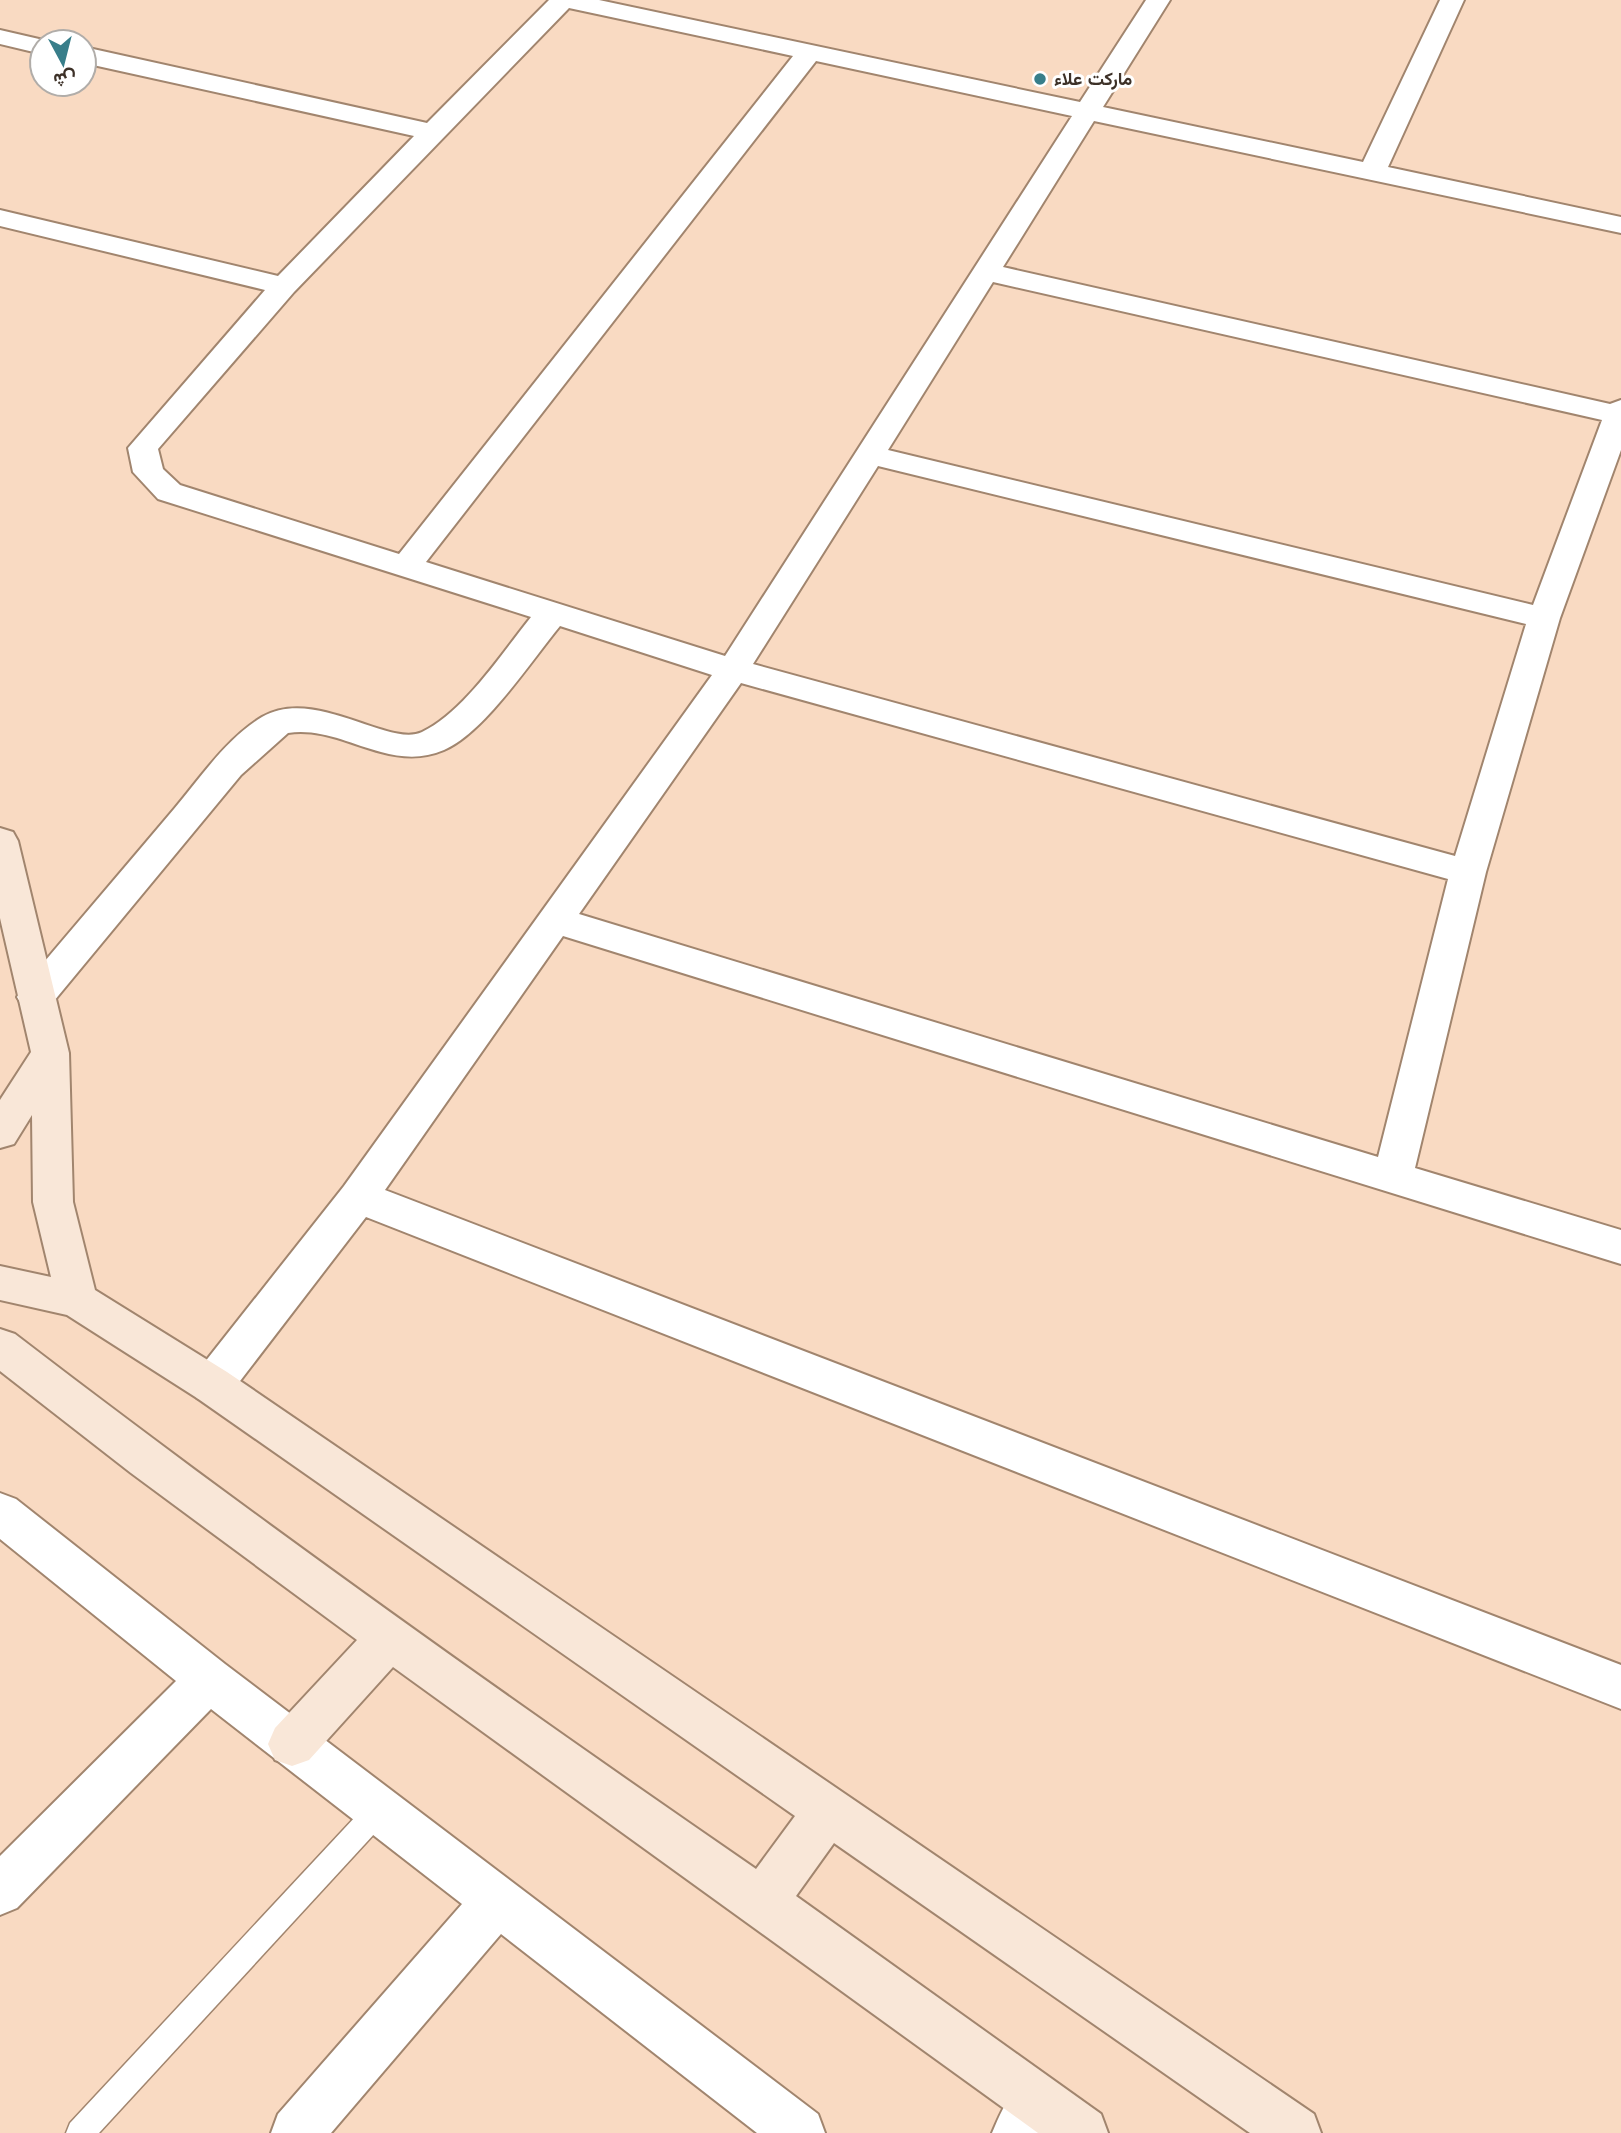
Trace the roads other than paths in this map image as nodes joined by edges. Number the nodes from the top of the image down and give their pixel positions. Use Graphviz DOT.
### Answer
graph roads {
  1 [pos="564,0"];
  2 [pos="1158,0"];
  3 [pos="1452,0"];
  4 [pos="0,37"];
  5 [pos="28,43"];
  6 [pos="810,52"];
  7 [pos="98,58"];
  8 [pos="1090,112"];
  9 [pos="432,132"];
  10 [pos="1371,172"];
  11 [pos="0,218"];
  12 [pos="1621,225"];
  13 [pos="987,272"];
  14 [pos="284,286"];
  15 [pos="1620,412"];
  16 [pos="870,455"];
  17 [pos="407,567"];
  18 [pos="552,614"];
  19 [pos="1544,618"];
  20 [pos="733,670"];
  21 [pos="0,841"];
  22 [pos="1468,872"];
  23 [pos="557,920"];
  24 [pos="36,997"];
  25 [pos="50,1053"];
  26 [pos="0,1133"];
  27 [pos="1393,1177"];
  28 [pos="358,1197"];
  29 [pos="1621,1247"];
  30 [pos="0,1283"];
  31 [pos="77,1300"];
  32 [pos="0,1347"];
  33 [pos="212,1385"];
  34 [pos="0,1513"];
  35 [pos="390,1637"];
  36 [pos="209,1679"];
  37 [pos="1621,1687"];
  38 [pos="292,1744"];
  39 [pos="379,1810"];
  40 [pos="828,1811"];
  41 [pos="0,1891"];
  42 [pos="496,1902"];
  43 [pos="762,1902"];
  44 [pos="1028,2117"];
  45 [pos="80,2133"];
  46 [pos="297,2133"];
  47 [pos="799,2133"];
  48 [pos="1082,2133"];
  49 [pos="1295,2133"];
  1 -- 6 [label="street"];
  1 -- 9 [label="street"];
  2 -- 8 [label="street"];
  3 -- 10 [label="street"];
  4 -- 5 [label="street"];
  6 -- 8 [label="street"];
  6 -- 17 [label="street"];
  7 -- 9 [label="street"];
  8 -- 10 [label="street"];
  8 -- 13 [label="street"];
  9 -- 14 [label="street"];
  10 -- 12 [label="street"];
  11 -- 14 [label="street"];
  13 -- 15 [label="street"];
  13 -- 16 [label="street"];
  14 -- 17 [label="street"];
  15 -- 19 [label="street"];
  16 -- 19 [label="street"];
  16 -- 20 [label="street"];
  17 -- 18 [label="street"];
  18 -- 20 [label="street"];
  18 -- 24 [label="street"];
  19 -- 22 [label="street"];
  20 -- 22 [label="street"];
  20 -- 23 [label="street"];
  21 -- 24 [label="street"];
  22 -- 27 [label="street"];
  23 -- 27 [label="street"];
  23 -- 28 [label="street"];
  24 -- 25 [label="street"];
  25 -- 26 [label="street"];
  25 -- 31 [label="street"];
  27 -- 29 [label="street"];
  28 -- 33 [label="street"];
  28 -- 37 [label="street"];
  30 -- 31 [label="street"];
  31 -- 33 [label="street"];
  32 -- 35 [label="street"];
  33 -- 40 [label="street"];
  34 -- 36 [label="street"];
  35 -- 38 [label="street"];
  35 -- 43 [label="street"];
  36 -- 38 [label="street"];
  36 -- 41 [label="street"];
  38 -- 39 [label="street"];
  39 -- 42 [label="street"];
  39 -- 45 [label="lane"];
  40 -- 43 [label="street"];
  40 -- 49 [label="street"];
  42 -- 46 [label="street"];
  42 -- 47 [label="street"];
  43 -- 44 [label="street"];
  44 -- 48 [label="street"];
}
